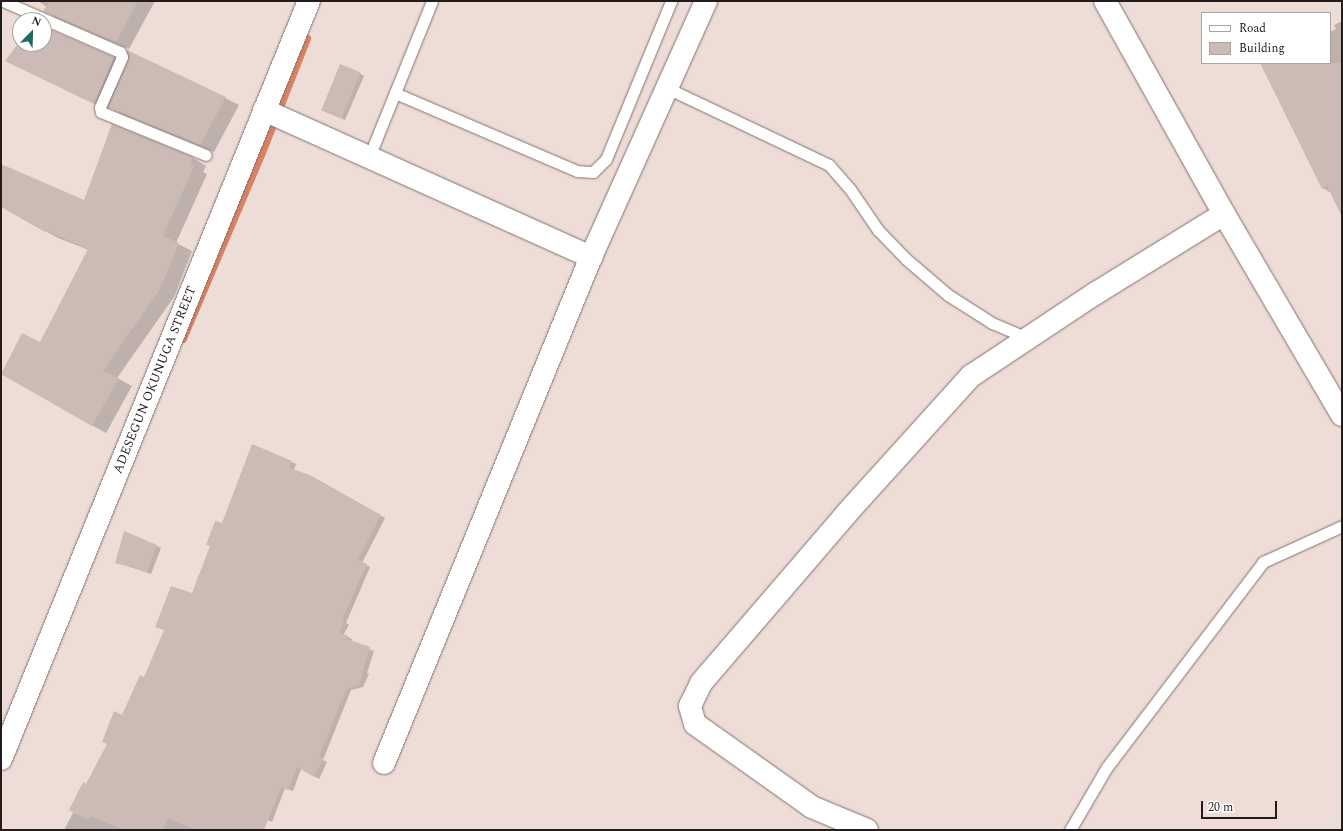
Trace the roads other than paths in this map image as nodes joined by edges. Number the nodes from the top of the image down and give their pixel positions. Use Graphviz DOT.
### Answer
graph roads {
  1 [pos="3,1"];
  2 [pos="309,1"];
  3 [pos="432,1"];
  4 [pos="671,1"];
  5 [pos="706,1"];
  6 [pos="1105,1"];
  7 [pos="667,88"];
  8 [pos="395,93"];
  9 [pos="264,110"];
  10 [pos="206,155"];
  11 [pos="369,157"];
  12 [pos="1224,214"];
  13 [pos="591,257"];
  14 [pos="1028,338"];
  15 [pos="1342,415"];
  16 [pos="1342,526"];
  17 [pos="1,759"];
  18 [pos="384,763"];
  19 [pos="868,830"];
  20 [pos="1070,830"];
  1 -- 10 [label="lane"];
  2 -- 9 [label="street, ADESEGUN OKUNUGA STREET"];
  3 -- 8 [label="lane"];
  4 -- 8 [label="lane"];
  5 -- 7 [label="street"];
  6 -- 12 [label="street"];
  7 -- 13 [label="street"];
  7 -- 14 [label="lane"];
  8 -- 11 [label="lane"];
  9 -- 11 [label="street"];
  9 -- 17 [label="street, ADESEGUN OKUNUGA STREET"];
  11 -- 13 [label="street"];
  12 -- 14 [label="street"];
  12 -- 15 [label="street"];
  13 -- 18 [label="street"];
  14 -- 19 [label="street"];
  16 -- 20 [label="lane"];
}
